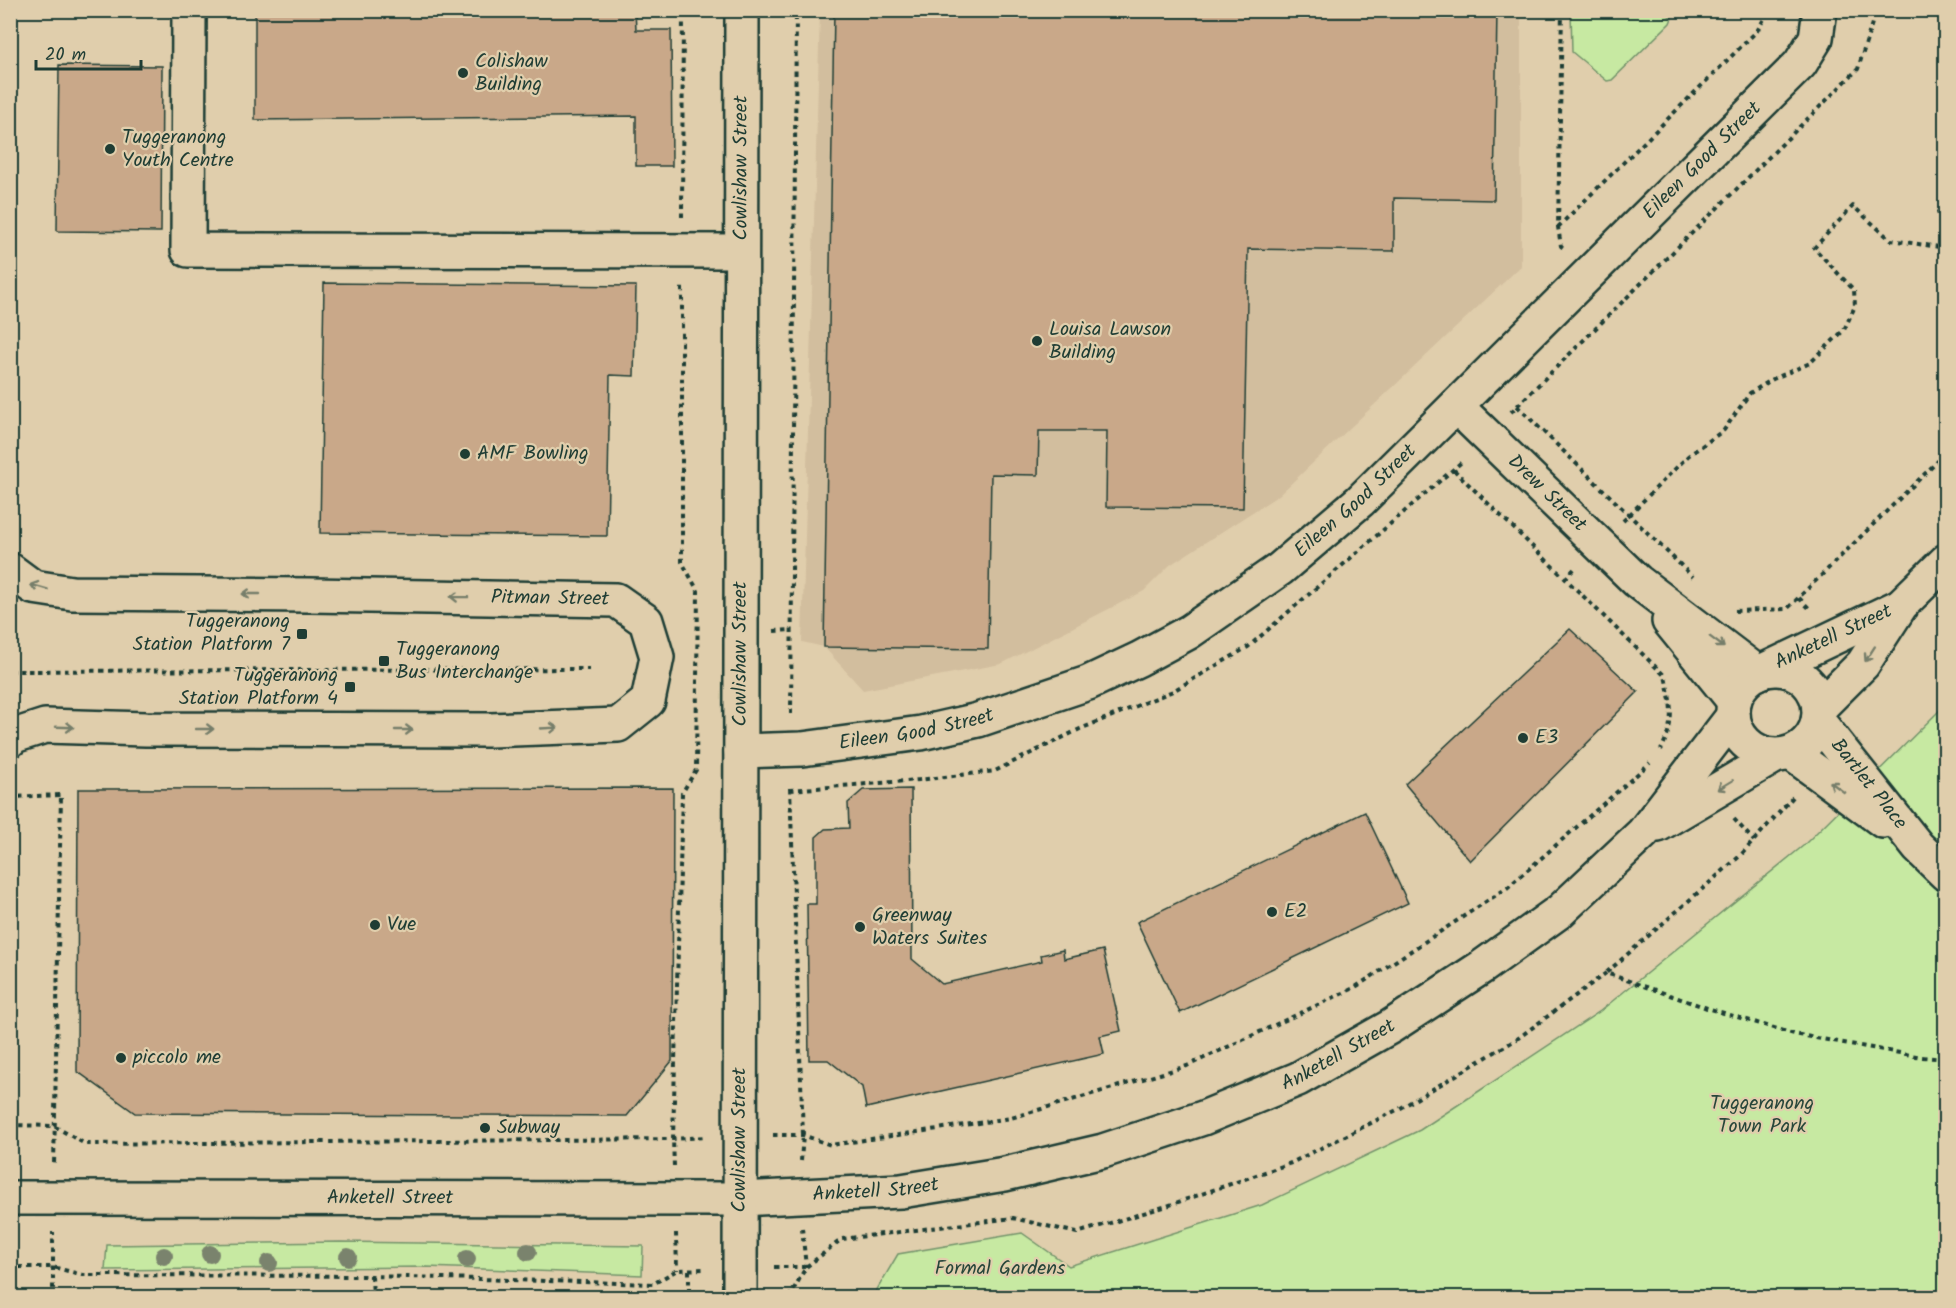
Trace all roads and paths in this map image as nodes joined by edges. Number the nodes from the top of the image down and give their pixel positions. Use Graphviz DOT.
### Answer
graph roads {
  1 [pos="189,10"];
  2 [pos="683,10"];
  3 [pos="742,10"];
  4 [pos="796,10"];
  5 [pos="1562,10"];
  6 [pos="1765,10"];
  7 [pos="1820,10"];
  8 [pos="1946,204"];
  9 [pos="1558,227"];
  10 [pos="1946,238"];
  11 [pos="1946,248"];
  12 [pos="682,250"];
  13 [pos="741,251"];
  14 [pos="1592,271"];
  15 [pos="1517,405"];
  16 [pos="1455,406"];
  17 [pos="1946,453"];
  18 [pos="1939,459"];
  19 [pos="1946,466"];
  20 [pos="1454,470"];
  21 [pos="1946,483"];
  22 [pos="1938,490"];
  23 [pos="1629,515"];
  24 [pos="1599,545"];
  25 [pos="1946,561"];
  26 [pos="10,570"];
  27 [pos="1565,579"];
  28 [pos="1695,579"];
  29 [pos="1637,581"];
  30 [pos="1901,605"];
  31 [pos="1728,611"];
  32 [pos="589,669"];
  33 [pos="10,671"];
  34 [pos="1762,671"];
  35 [pos="1733,709"];
  36 [pos="1819,715"];
  37 [pos="10,740"];
  38 [pos="791,749"];
  39 [pos="1660,750"];
  40 [pos="741,751"];
  41 [pos="1783,754"];
  42 [pos="1654,759"];
  43 [pos="1821,776"];
  44 [pos="10,797"];
  45 [pos="1643,833"];
  46 [pos="1918,847"];
  47 [pos="1946,874"];
  48 [pos="1606,973"];
  49 [pos="1946,1059"];
  50 [pos="10,1125"];
  51 [pos="54,1126"];
  52 [pos="673,1139"];
  53 [pos="10,1198"];
  54 [pos="740,1199"];
  55 [pos="10,1267"];
  56 [pos="53,1267"];
  57 [pos="677,1270"];
  58 [pos="689,1270"];
  59 [pos="372,1276"];
  60 [pos="53,1298"];
  61 [pos="373,1298"];
  62 [pos="689,1298"];
  63 [pos="740,1298"];
  64 [pos="789,1298"];
  1 -- 12 [label="street"];
  2 -- 12 [label="path"];
  3 -- 13 [label="street, Cowlishaw Street"];
  4 -- 38 [label="path"];
  5 -- 9 [label="path"];
  6 -- 9 [label="path"];
  7 -- 14 [label="street, Eileen Good Street"];
  8 -- 10 [label="path"];
  9 -- 14 [label="path"];
  11 -- 23 [label="path"];
  12 -- 13 [label="street"];
  13 -- 40 [label="street, Cowlishaw Street"];
  14 -- 16 [label="street, Eileen Good Street"];
  15 -- 23 [label="path"];
  16 -- 24 [label="street, Drew Street"];
  16 -- 38 [label="street, Eileen Good Street"];
  17 -- 18 [label="path"];
  18 -- 19 [label="path"];
  18 -- 31 [label="path"];
  20 -- 27 [label="path"];
  21 -- 22 [label="path"];
  23 -- 24 [label="path"];
  23 -- 28 [label="path"];
  24 -- 27 [label="path"];
  24 -- 29 [label="street, Drew Street"];
  25 -- 30 [label="street, Anketell Street"];
  37 -- 26 [label="street, Pitman Street, one-way"];
  27 -- 39 [label="path"];
  29 -- 34 [label="street, Drew Street, one-way"];
  29 -- 35 [label="street, Drew Street"];
  30 -- 34 [label="street, Anketell Street"];
  30 -- 36 [label="street, Anketell Street, one-way"];
  32 -- 33 [label="path"];
  34 -- 35 [label="street"];
  34 -- 36 [label="street"];
  35 -- 41 [label="street"];
  35 -- 45 [label="street, Anketell Street"];
  36 -- 41 [label="street"];
  36 -- 46 [label="street, Bartlet Place"];
  38 -- 40 [label="street, Eileen Good Street"];
  38 -- 42 [label="path"];
  40 -- 54 [label="street, Cowlishaw Street"];
  41 -- 43 [label="street, Bartlet Place"];
  41 -- 45 [label="street, Anketell Street, one-way"];
  46 -- 43 [label="street, Bartlet Place, one-way"];
  43 -- 48 [label="path"];
  44 -- 51 [label="path"];
  45 -- 54 [label="street, Anketell Street"];
  46 -- 47 [label="street, Bartlet Place"];
  48 -- 49 [label="path"];
  48 -- 64 [label="path"];
  50 -- 51 [label="path"];
  51 -- 52 [label="path"];
  53 -- 54 [label="street, Anketell Street"];
  54 -- 63 [label="street, Cowlishaw Street"];
  55 -- 56 [label="path"];
  56 -- 59 [label="path"];
  56 -- 60 [label="path"];
  57 -- 59 [label="path"];
  58 -- 62 [label="path"];
  59 -- 61 [label="path"];
}
